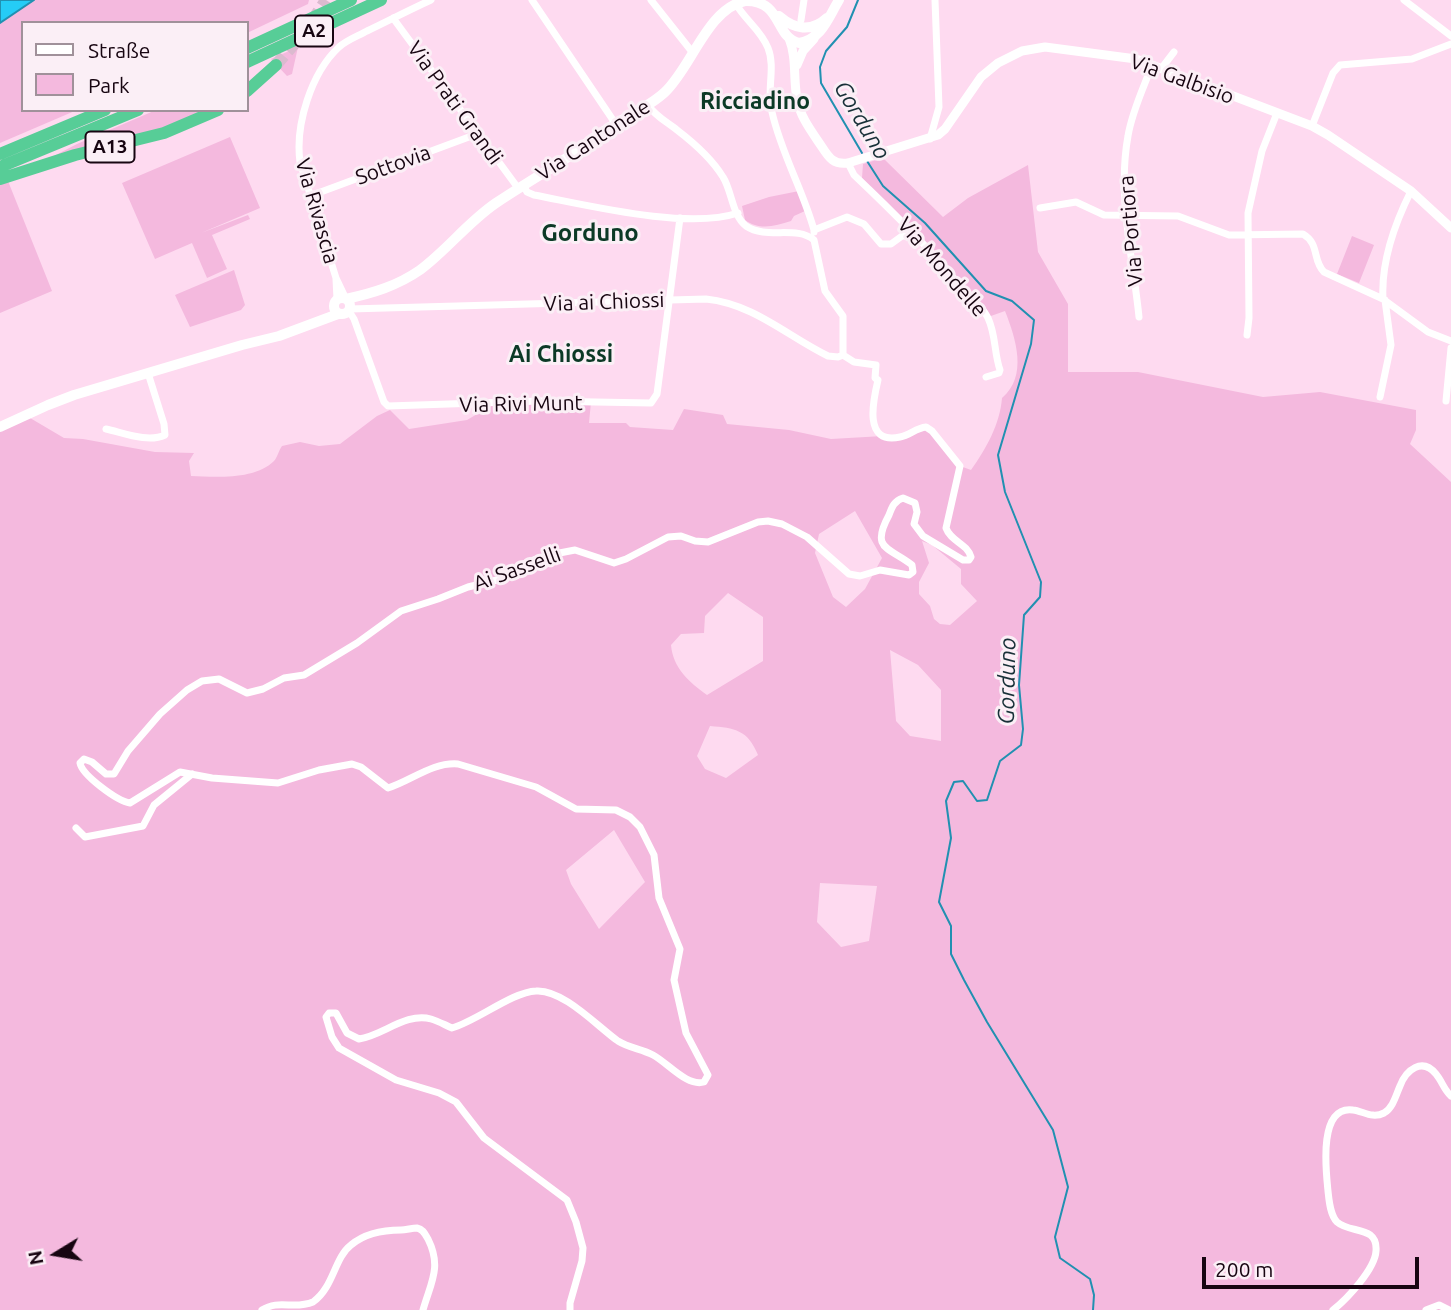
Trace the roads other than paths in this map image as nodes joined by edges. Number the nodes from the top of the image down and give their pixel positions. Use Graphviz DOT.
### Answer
graph roads {
  1 [pos="344,0"];
  2 [pos="351,0"];
  3 [pos="381,0"];
  4 [pos="431,0"];
  5 [pos="531,0"];
  6 [pos="651,0"];
  7 [pos="804,0"];
  8 [pos="839,0"];
  9 [pos="935,0"];
  10 [pos="1404,0"];
  11 [pos="736,4"];
  12 [pos="774,10"];
  13 [pos="316,16"];
  14 [pos="827,17"];
  15 [pos="393,18"];
  16 [pos="801,20"];
  17 [pos="787,23"];
  18 [pos="1451,36"];
  19 [pos="815,37"];
  20 [pos="793,41"];
  21 [pos="1451,44"];
  22 [pos="248,48"];
  23 [pos="1174,52"];
  24 [pos="693,53"];
  25 [pos="796,58"];
  26 [pos="248,62"];
  27 [pos="276,65"];
  28 [pos="1157,67"];
  29 [pos="248,90"];
  30 [pos="648,105"];
  31 [pos="100,112"];
  32 [pos="133,112"];
  33 [pos="213,112"];
  34 [pos="1277,113"];
  35 [pos="615,124"];
  36 [pos="1312,127"];
  37 [pos="477,134"];
  38 [pos="930,139"];
  39 [pos="0,154"];
  40 [pos="849,163"];
  41 [pos="0,167"];
  42 [pos="0,179"];
  43 [pos="520,187"];
  44 [pos="1412,191"];
  45 [pos="310,195"];
  46 [pos="1040,208"];
  47 [pos="738,214"];
  48 [pos="1126,215"];
  49 [pos="680,219"];
  50 [pos="1451,229"];
  51 [pos="813,234"];
  52 [pos="1246,235"];
  53 [pos="917,236"];
  54 [pos="369,295"];
  55 [pos="669,300"];
  56 [pos="1384,300"];
  57 [pos="342,306"];
  58 [pos="376,307"];
  59 [pos="1139,317"];
  60 [pos="1247,335"];
  61 [pos="1451,341"];
  62 [pos="1451,348"];
  63 [pos="843,355"];
  64 [pos="148,373"];
  65 [pos="986,377"];
  66 [pos="1380,397"];
  67 [pos="1446,401"];
  68 [pos="874,426"];
  69 [pos="0,428"];
  70 [pos="106,429"];
  71 [pos="192,774"];
  72 [pos="76,828"];
  73 [pos="1451,1096"];
  74 [pos="262,1310"];
  75 [pos="423,1310"];
  76 [pos="570,1310"];
  77 [pos="1333,1310"];
  78 [pos="1426,1310"];
  79 [pos="1449,1310"];
  1 -- 13 [label="highway, A2"];
  2 -- 13 [label="highway, A2"];
  3 -- 26 [label="highway, A2"];
  4 -- 15 [label="street, Via Rivascia"];
  5 -- 35 [label="street"];
  6 -- 24 [label="street"];
  7 -- 16 [label="street"];
  8 -- 14 [label="main road"];
  9 -- 38 [label="street"];
  10 -- 18 [label="street"];
  11 -- 12 [label="main road"];
  11 -- 24 [label="main road, Via Cantonale"];
  11 -- 51 [label="street"];
  12 -- 17 [label="main road"];
  12 -- 20 [label="main road"];
  13 -- 22 [label="highway, A2"];
  14 -- 17 [label="main road"];
  14 -- 19 [label="main road"];
  14 -- 20 [label="street"];
  15 -- 37 [label="street, Via Prati Grandi"];
  15 -- 45 [label="street, Via Rivascia"];
  17 -- 20 [label="street"];
  19 -- 20 [label="main road"];
  19 -- 25 [label="street"];
  20 -- 25 [label="street"];
  21 -- 36 [label="street"];
  23 -- 28 [label="street, Via Portiora"];
  24 -- 30 [label="main road, Via Cantonale"];
  25 -- 40 [label="street"];
  27 -- 29 [label="highway"];
  28 -- 34 [label="street, Via Galbisio"];
  28 -- 38 [label="street, Via Galbisio"];
  28 -- 48 [label="street, Via Portiora"];
  30 -- 35 [label="main road, Via Cantonale"];
  30 -- 47 [label="street"];
  31 -- 39 [label="highway"];
  32 -- 41 [label="highway"];
  33 -- 42 [label="highway, A13"];
  34 -- 36 [label="street, Via Galbisio"];
  34 -- 52 [label="street"];
  35 -- 43 [label="main road, Via Cantonale"];
  36 -- 44 [label="street, Via Galbisio"];
  37 -- 43 [label="street, Via Prati Grandi"];
  37 -- 45 [label="street, Sottovia"];
  38 -- 40 [label="street, Via Galbisio"];
  40 -- 53 [label="street, Via Mondelle"];
  43 -- 49 [label="street"];
  43 -- 54 [label="main road, Via Cantonale"];
  44 -- 50 [label="street, Via Galbisio"];
  44 -- 56 [label="street"];
  45 -- 57 [label="street, Via Rivascia"];
  46 -- 48 [label="street"];
  47 -- 49 [label="street"];
  47 -- 51 [label="street"];
  48 -- 52 [label="street"];
  48 -- 59 [label="street, Via Portiora"];
  49 -- 55 [label="street"];
  51 -- 53 [label="street"];
  51 -- 63 [label="street"];
  52 -- 56 [label="street"];
  52 -- 60 [label="street"];
  53 -- 65 [label="street, Via Mondelle"];
  54 -- 57 [label="main road, Via Cantonale"];
  54 -- 58 [label="street"];
  55 -- 57 [label="street, Via Rivi Munt"];
  55 -- 58 [label="street, Via ai Chiossi"];
  55 -- 63 [label="street, Via ai Chiossi"];
  56 -- 61 [label="street"];
  56 -- 66 [label="street"];
  57 -- 58 [label="street, Via ai Chiossi"];
  57 -- 64 [label="main road, Via Cantonale"];
  62 -- 67 [label="street"];
  63 -- 68 [label="street, Via ai Chiossi"];
  64 -- 69 [label="main road, Via Cantonale"];
  64 -- 70 [label="street"];
  68 -- 71 [label="street, Ai Sasselli"];
  71 -- 72 [label="street"];
  71 -- 76 [label="street"];
  73 -- 77 [label="street"];
  74 -- 75 [label="street"];
  78 -- 79 [label="street"];
}
